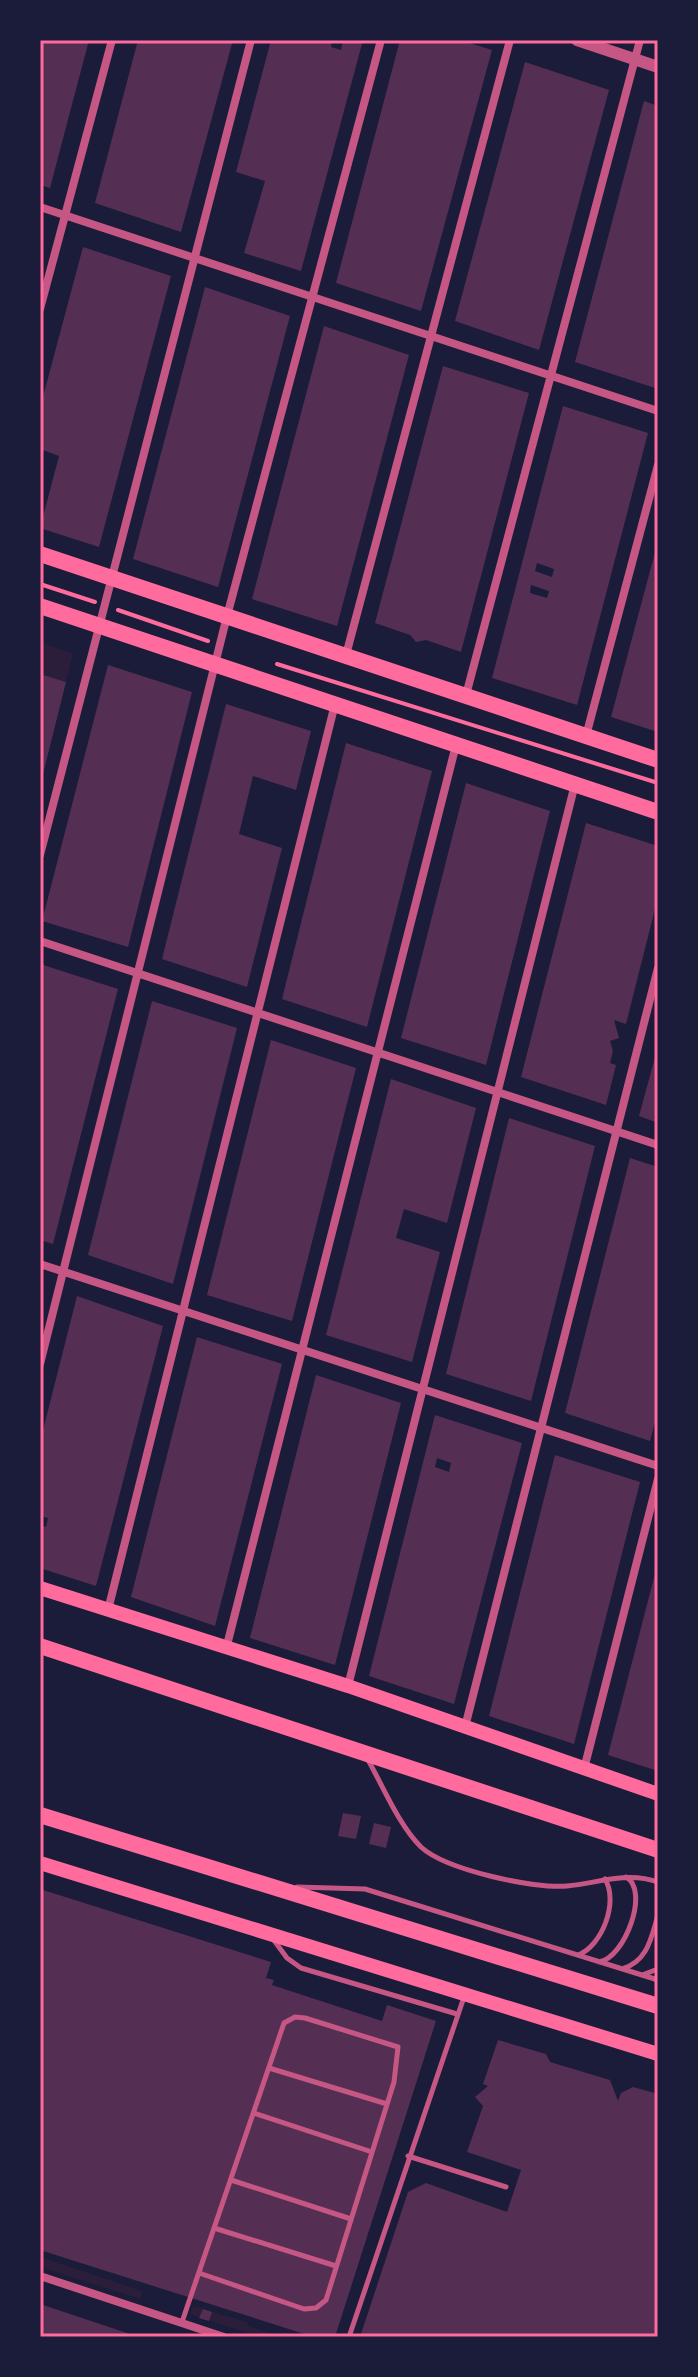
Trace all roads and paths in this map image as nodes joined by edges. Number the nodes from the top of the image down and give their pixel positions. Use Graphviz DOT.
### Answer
graph roads {
  1 [pos="112,40"];
  2 [pos="251,40"];
  3 [pos="381,40"];
  4 [pos="510,40"];
  5 [pos="577,40"];
  6 [pos="640,40"];
  7 [pos="635,59"];
  8 [pos="658,67"];
  9 [pos="40,207"];
  10 [pos="65,215"];
  11 [pos="194,258"];
  12 [pos="312,297"];
  13 [pos="40,309"];
  14 [pos="431,336"];
  15 [pos="550,376"];
  16 [pos="658,411"];
  17 [pos="658,465"];
  18 [pos="40,554"];
  19 [pos="110,577"];
  20 [pos="40,584"];
  21 [pos="103,605"];
  22 [pos="40,606"];
  23 [pos="227,616"];
  24 [pos="99,625"];
  25 [pos="222,646"];
  26 [pos="321,647"];
  27 [pos="346,655"];
  28 [pos="274,663"];
  29 [pos="218,665"];
  30 [pos="311,675"];
  31 [pos="305,694"];
  32 [pos="466,695"];
  33 [pos="335,704"];
  34 [pos="455,720"];
  35 [pos="586,736"];
  36 [pos="456,744"];
  37 [pos="572,756"];
  38 [pos="658,760"];
  39 [pos="658,783"];
  40 [pos="575,784"];
  41 [pos="658,812"];
  42 [pos="40,855"];
  43 [pos="40,941"];
  44 [pos="658,968"];
  45 [pos="139,974"];
  46 [pos="257,1013"];
  47 [pos="378,1053"];
  48 [pos="497,1092"];
  49 [pos="616,1131"];
  50 [pos="658,1145"];
  51 [pos="40,1264"];
  52 [pos="64,1271"];
  53 [pos="183,1311"];
  54 [pos="302,1349"];
  55 [pos="40,1364"];
  56 [pos="423,1389"];
  57 [pos="541,1428"];
  58 [pos="658,1466"];
  59 [pos="658,1479"];
  60 [pos="40,1588"];
  61 [pos="108,1610"];
  62 [pos="40,1646"];
  63 [pos="226,1649"];
  64 [pos="348,1686"];
  65 [pos="465,1727"];
  66 [pos="364,1753"];
  67 [pos="584,1769"];
  68 [pos="658,1794"];
  69 [pos="40,1815"];
  70 [pos="658,1850"];
  71 [pos="40,1863"];
  72 [pos="626,1877"];
  73 [pos="605,1879"];
  74 [pos="657,1883"];
  75 [pos="277,1888"];
  76 [pos="658,1915"];
  77 [pos="270,1934"];
  78 [pos="577,1955"];
  79 [pos="598,1962"];
  80 [pos="621,1969"];
  81 [pos="658,1969"];
  82 [pos="641,1975"];
  83 [pos="658,1980"];
  84 [pos="465,1994"];
  85 [pos="658,2006"];
  86 [pos="457,2014"];
  87 [pos="658,2054"];
  88 [pos="269,2068"];
  89 [pos="387,2104"];
  90 [pos="254,2113"];
  91 [pos="372,2152"];
  92 [pos="408,2156"];
  93 [pos="231,2180"];
  94 [pos="506,2187"];
  95 [pos="351,2219"];
  96 [pos="214,2228"];
  97 [pos="336,2266"];
  98 [pos="199,2273"];
  99 [pos="40,2276"];
  100 [pos="182,2323"];
  101 [pos="224,2337"];
  102 [pos="349,2337"];
  1 -- 10 [label="street"];
  2 -- 11 [label="street"];
  3 -- 12 [label="street"];
  4 -- 14 [label="street"];
  5 -- 7 [label="street"];
  6 -- 7 [label="street"];
  7 -- 8 [label="street"];
  7 -- 15 [label="street"];
  9 -- 10 [label="street"];
  10 -- 11 [label="street"];
  10 -- 13 [label="street"];
  11 -- 12 [label="street"];
  11 -- 19 [label="street"];
  12 -- 14 [label="street"];
  12 -- 23 [label="street"];
  14 -- 15 [label="street"];
  14 -- 27 [label="street"];
  15 -- 16 [label="street"];
  15 -- 32 [label="street"];
  17 -- 35 [label="street"];
  18 -- 19 [label="main road"];
  19 -- 21 [label="street"];
  19 -- 23 [label="main road"];
  20 -- 21 [label="path"];
  21 -- 24 [label="street"];
  21 -- 25 [label="path"];
  22 -- 24 [label="main road"];
  23 -- 25 [label="street"];
  23 -- 26 [label="main road"];
  24 -- 29 [label="main road"];
  24 -- 42 [label="street"];
  25 -- 29 [label="street"];
  26 -- 27 [label="main road"];
  26 -- 30 [label="path"];
  27 -- 32 [label="main road"];
  28 -- 30 [label="path"];
  29 -- 31 [label="main road"];
  29 -- 45 [label="street"];
  30 -- 31 [label="path"];
  30 -- 34 [label="path"];
  31 -- 33 [label="main road"];
  32 -- 34 [label="path"];
  32 -- 35 [label="main road"];
  33 -- 36 [label="main road"];
  33 -- 46 [label="street"];
  34 -- 36 [label="path"];
  34 -- 37 [label="path"];
  35 -- 37 [label="path"];
  35 -- 38 [label="main road"];
  36 -- 40 [label="main road"];
  36 -- 47 [label="street"];
  37 -- 39 [label="path"];
  37 -- 40 [label="path"];
  40 -- 41 [label="main road"];
  40 -- 48 [label="street"];
  43 -- 45 [label="street"];
  44 -- 49 [label="street"];
  45 -- 46 [label="street"];
  45 -- 52 [label="street"];
  46 -- 47 [label="street"];
  46 -- 53 [label="street"];
  47 -- 48 [label="street"];
  47 -- 54 [label="street"];
  48 -- 49 [label="street"];
  48 -- 56 [label="street"];
  49 -- 50 [label="street"];
  49 -- 57 [label="street"];
  51 -- 52 [label="street"];
  52 -- 53 [label="street"];
  52 -- 55 [label="street"];
  53 -- 54 [label="street"];
  53 -- 61 [label="street"];
  54 -- 56 [label="street"];
  54 -- 63 [label="street"];
  56 -- 57 [label="street"];
  56 -- 64 [label="street"];
  57 -- 58 [label="street"];
  57 -- 65 [label="street"];
  59 -- 67 [label="street"];
  60 -- 61 [label="main road"];
  61 -- 63 [label="main road"];
  62 -- 66 [label="main road"];
  63 -- 64 [label="main road"];
  64 -- 65 [label="main road"];
  65 -- 67 [label="main road"];
  66 -- 70 [label="main road"];
  66 -- 73 [label="lane"];
  67 -- 68 [label="main road"];
  69 -- 75 [label="main road"];
  71 -- 77 [label="main road"];
  72 -- 73 [label="lane"];
  72 -- 74 [label="lane"];
  72 -- 79 [label="lane"];
  73 -- 78 [label="lane"];
  75 -- 78 [label="lane"];
  75 -- 85 [label="main road"];
  76 -- 80 [label="lane"];
  77 -- 84 [label="main road"];
  77 -- 86 [label="lane"];
  78 -- 79 [label="lane"];
  79 -- 80 [label="lane"];
  80 -- 82 [label="lane"];
  81 -- 82 [label="lane"];
  82 -- 83 [label="lane"];
  84 -- 86 [label="lane"];
  84 -- 87 [label="main road"];
  86 -- 92 [label="lane"];
  88 -- 89 [label="lane"];
  88 -- 89 [label="lane"];
  88 -- 90 [label="lane"];
  89 -- 91 [label="lane"];
  90 -- 91 [label="lane"];
  90 -- 93 [label="lane"];
  91 -- 95 [label="lane"];
  92 -- 94 [label="lane"];
  92 -- 102 [label="lane"];
  93 -- 95 [label="lane"];
  93 -- 96 [label="lane"];
  95 -- 97 [label="lane"];
  96 -- 97 [label="lane"];
  96 -- 98 [label="lane"];
  97 -- 98 [label="lane"];
  98 -- 100 [label="lane"];
  99 -- 100 [label="street"];
  100 -- 101 [label="street"];
}
